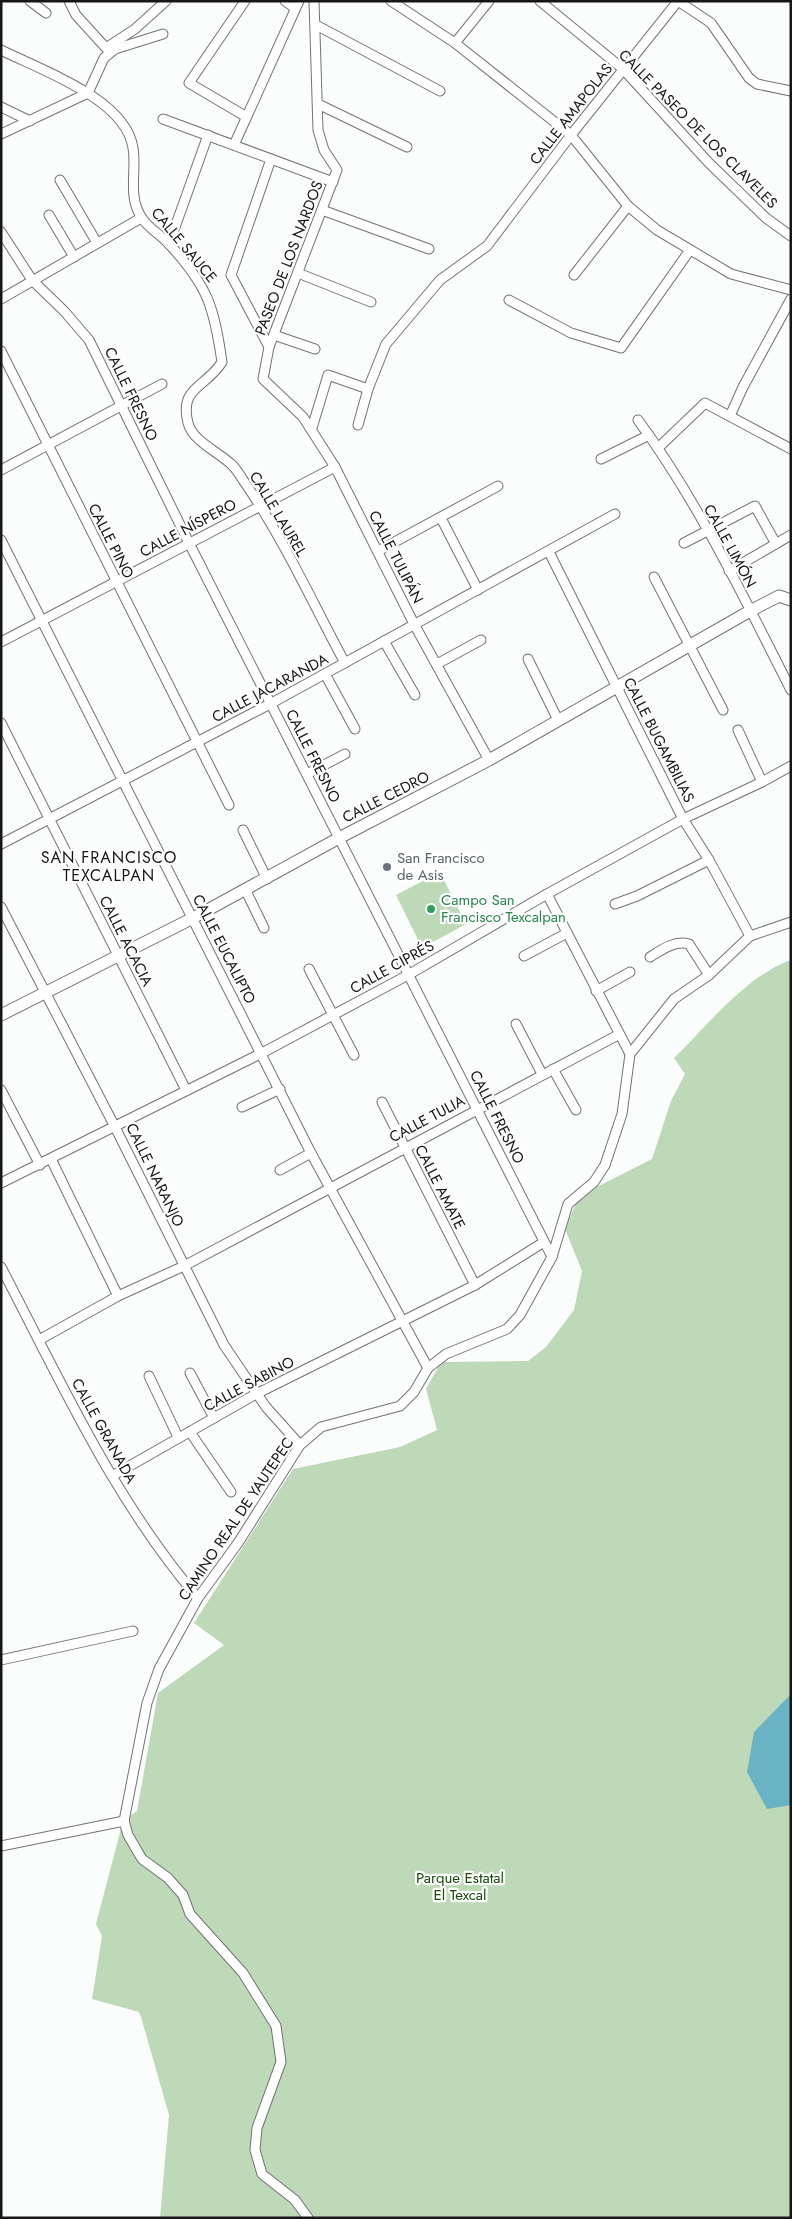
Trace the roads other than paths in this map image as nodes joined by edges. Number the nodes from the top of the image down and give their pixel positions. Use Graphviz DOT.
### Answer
graph roads {
  1 [pos="30,1"];
  2 [pos="69,1"];
  3 [pos="166,1"];
  4 [pos="245,1"];
  5 [pos="285,1"];
  6 [pos="314,1"];
  7 [pos="391,1"];
  8 [pos="489,1"];
  9 [pos="540,1"];
  10 [pos="678,1"];
  11 [pos="297,5"];
  12 [pos="46,13"];
  13 [pos="316,25"];
  14 [pos="164,34"];
  15 [pos="455,43"];
  16 [pos="1,50"];
  17 [pos="623,69"];
  18 [pos="440,91"];
  19 [pos="791,92"];
  20 [pos="88,93"];
  21 [pos="318,104"];
  22 [pos="1,107"];
  23 [pos="245,116"];
  24 [pos="163,119"];
  25 [pos="30,121"];
  26 [pos="1,134"];
  27 [pos="208,135"];
  28 [pos="572,135"];
  29 [pos="234,145"];
  30 [pos="407,148"];
  31 [pos="271,159"];
  32 [pos="60,180"];
  33 [pos="333,182"];
  34 [pos="628,206"];
  35 [pos="322,210"];
  36 [pos="49,215"];
  37 [pos="141,218"];
  38 [pos="1,232"];
  39 [pos="791,236"];
  40 [pos="96,243"];
  41 [pos="169,244"];
  42 [pos="429,249"];
  43 [pos="690,250"];
  44 [pos="74,257"];
  45 [pos="298,273"];
  46 [pos="574,275"];
  47 [pos="32,280"];
  48 [pos="791,290"];
  49 [pos="1,299"];
  50 [pos="791,299"];
  51 [pos="508,300"];
  52 [pos="371,302"];
  53 [pos="274,334"];
  54 [pos="269,347"];
  55 [pos="315,349"];
  56 [pos="1,351"];
  57 [pos="263,379"];
  58 [pos="162,384"];
  59 [pos="193,388"];
  60 [pos="368,388"];
  61 [pos="121,408"];
  62 [pos="730,416"];
  63 [pos="638,420"];
  64 [pos="358,425"];
  65 [pos="312,428"];
  66 [pos="649,435"];
  67 [pos="48,445"];
  68 [pos="658,448"];
  69 [pos="791,449"];
  70 [pos="601,459"];
  71 [pos="335,467"];
  72 [pos="1,470"];
  73 [pos="498,486"];
  74 [pos="261,506"];
  75 [pos="615,514"];
  76 [pos="441,518"];
  77 [pos="707,531"];
  78 [pos="791,535"];
  79 [pos="1,540"];
  80 [pos="189,543"];
  81 [pos="684,543"];
  82 [pos="776,544"];
  83 [pos="378,551"];
  84 [pos="549,552"];
  85 [pos="729,571"];
  86 [pos="654,577"];
  87 [pos="116,582"];
  88 [pos="478,590"];
  89 [pos="791,600"];
  90 [pos="750,611"];
  91 [pos="42,620"];
  92 [pos="414,624"];
  93 [pos="481,640"];
  94 [pos="384,641"];
  95 [pos="1,642"];
  96 [pos="690,644"];
  97 [pos="528,659"];
  98 [pos="345,663"];
  99 [pos="437,664"];
  100 [pos="324,674"];
  101 [pos="616,686"];
  102 [pos="791,690"];
  103 [pos="415,695"];
  104 [pos="270,704"];
  105 [pos="723,710"];
  106 [pos="558,720"];
  107 [pos="1,723"];
  108 [pos="356,729"];
  109 [pos="738,730"];
  110 [pos="199,742"];
  111 [pos="345,754"];
  112 [pos="489,760"];
  113 [pos="791,766"];
  114 [pos="307,774"];
  115 [pos="124,782"];
  116 [pos="762,782"];
  117 [pos="229,805"];
  118 [pos="50,819"];
  119 [pos="683,819"];
  120 [pos="243,830"];
  121 [pos="339,838"];
  122 [pos="1,844"];
  123 [pos="709,860"];
  124 [pos="267,879"];
  125 [pos="246,889"];
  126 [pos="547,894"];
  127 [pos="615,904"];
  128 [pos="1,907"];
  129 [pos="193,918"];
  130 [pos="791,922"];
  131 [pos="264,928"];
  132 [pos="567,933"];
  133 [pos="750,936"];
  134 [pos="118,955"];
  135 [pos="524,956"];
  136 [pos="650,957"];
  137 [pos="309,969"];
  138 [pos="630,972"];
  139 [pos="408,975"];
  140 [pos="709,975"];
  141 [pos="596,991"];
  142 [pos="44,993"];
  143 [pos="1,1015"];
  144 [pos="334,1015"];
  145 [pos="516,1024"];
  146 [pos="618,1035"];
  147 [pos="262,1053"];
  148 [pos="630,1054"];
  149 [pos="354,1055"];
  150 [pos="553,1069"];
  151 [pos="542,1074"];
  152 [pos="280,1089"];
  153 [pos="1,1090"];
  154 [pos="186,1090"];
  155 [pos="382,1102"];
  156 [pos="242,1107"];
  157 [pos="478,1108"];
  158 [pos="576,1110"];
  159 [pos="116,1127"];
  160 [pos="404,1147"];
  161 [pos="311,1153"];
  162 [pos="51,1159"];
  163 [pos="40,1165"];
  164 [pos="280,1170"];
  165 [pos="1,1184"];
  166 [pos="330,1187"];
  167 [pos="544,1242"];
  168 [pos="552,1257"];
  169 [pos="184,1266"];
  170 [pos="1,1267"];
  171 [pos="475,1285"];
  172 [pos="118,1296"];
  173 [pos="402,1320"];
  174 [pos="39,1340"];
  175 [pos="428,1368"];
  176 [pos="190,1373"];
  177 [pos="149,1376"];
  178 [pos="256,1394"];
  179 [pos="214,1418"];
  180 [pos="190,1432"];
  181 [pos="178,1437"];
  182 [pos="300,1445"];
  183 [pos="112,1476"];
  184 [pos="231,1492"];
  185 [pos="198,1598"];
  186 [pos="133,1631"];
  187 [pos="1,1660"];
  188 [pos="124,1821"];
  189 [pos="1,1846"];
  190 [pos="308,2218"];
  1 -- 12 [label="street"];
  2 -- 3 [label="street"];
  4 -- 23 [label="street"];
  5 -- 11 [label="street"];
  6 -- 13 [label="street, PASEO DE LOS NARDOS"];
  7 -- 15 [label="street"];
  8 -- 15 [label="street"];
  9 -- 17 [label="street, CALLE PASEO DE LOS CLAVELES"];
  10 -- 17 [label="street, CALLE AMAPOLAS"];
  10 -- 19 [label="street"];
  11 -- 23 [label="street"];
  13 -- 18 [label="street"];
  13 -- 21 [label="street, PASEO DE LOS NARDOS"];
  14 -- 20 [label="street"];
  15 -- 28 [label="street"];
  16 -- 20 [label="street, CALLE SAUCE"];
  17 -- 28 [label="street, CALLE AMAPOLAS"];
  17 -- 39 [label="street, CALLE PASEO DE LOS CLAVELES"];
  20 -- 25 [label="street"];
  20 -- 37 [label="street, CALLE SAUCE"];
  21 -- 30 [label="street"];
  21 -- 33 [label="street, PASEO DE LOS NARDOS"];
  22 -- 25 [label="street"];
  23 -- 29 [label="street"];
  24 -- 27 [label="street"];
  25 -- 26 [label="street"];
  27 -- 29 [label="street"];
  27 -- 41 [label="street"];
  28 -- 34 [label="street"];
  28 -- 60 [label="street, CALLE AMAPOLAS"];
  29 -- 31 [label="street"];
  31 -- 33 [label="street"];
  31 -- 54 [label="street"];
  32 -- 40 [label="street"];
  33 -- 35 [label="street, PASEO DE LOS NARDOS"];
  34 -- 43 [label="street"];
  34 -- 46 [label="street"];
  35 -- 42 [label="street"];
  35 -- 45 [label="street, PASEO DE LOS NARDOS"];
  36 -- 44 [label="street"];
  37 -- 40 [label="street"];
  37 -- 41 [label="street, CALLE SAUCE"];
  38 -- 47 [label="street, CALLE FRESNO"];
  40 -- 44 [label="street"];
  41 -- 59 [label="street, CALLE SAUCE"];
  43 -- 48 [label="street"];
  43 -- 51 [label="street"];
  44 -- 47 [label="street"];
  45 -- 52 [label="street"];
  45 -- 53 [label="street, PASEO DE LOS NARDOS"];
  47 -- 49 [label="street"];
  47 -- 61 [label="street, CALLE FRESNO"];
  50 -- 62 [label="street"];
  53 -- 54 [label="street, PASEO DE LOS NARDOS"];
  53 -- 55 [label="street"];
  54 -- 57 [label="street, PASEO DE LOS NARDOS"];
  56 -- 67 [label="street, CALLE PINO"];
  57 -- 65 [label="street, CALLE TULIPÁN"];
  58 -- 61 [label="street"];
  59 -- 74 [label="street, CALLE LAUREL"];
  60 -- 64 [label="street, CALLE AMAPOLAS"];
  60 -- 65 [label="street"];
  61 -- 67 [label="street"];
  61 -- 80 [label="street, CALLE FRESNO"];
  62 -- 68 [label="street"];
  62 -- 69 [label="street"];
  63 -- 66 [label="street, CALLE LIMÓN"];
  65 -- 71 [label="street, CALLE TULIPÁN"];
  66 -- 68 [label="street, CALLE LIMÓN"];
  66 -- 70 [label="street"];
  67 -- 72 [label="street"];
  67 -- 87 [label="street, CALLE PINO"];
  68 -- 77 [label="street, CALLE LIMÓN"];
  71 -- 74 [label="street, CALLE NÍSPERO"];
  71 -- 83 [label="street, CALLE TULIPÁN"];
  73 -- 76 [label="street"];
  74 -- 80 [label="street, CALLE NÍSPERO"];
  74 -- 98 [label="street, CALLE LAUREL"];
  75 -- 84 [label="street, CALLE JACARANDA"];
  76 -- 83 [label="street"];
  76 -- 88 [label="street"];
  77 -- 81 [label="street"];
  77 -- 82 [label="street"];
  77 -- 85 [label="street, CALLE LIMÓN"];
  78 -- 82 [label="street"];
  79 -- 91 [label="street, CALLE EUCALIPTO"];
  80 -- 87 [label="street, CALLE NÍSPERO"];
  80 -- 104 [label="street, CALLE FRESNO"];
  82 -- 85 [label="street"];
  83 -- 92 [label="street, CALLE TULIPÁN"];
  84 -- 88 [label="street, CALLE JACARANDA"];
  84 -- 101 [label="street, CALLE BUGAMBILIAS"];
  85 -- 90 [label="street, CALLE LIMÓN"];
  86 -- 96 [label="street"];
  87 -- 91 [label="street, CALLE NÍSPERO"];
  87 -- 110 [label="street, CALLE PINO"];
  88 -- 92 [label="street, CALLE JACARANDA"];
  89 -- 90 [label="street, CALLE CEDRO"];
  90 -- 96 [label="street, CALLE CEDRO"];
  90 -- 102 [label="street, CALLE LIMÓN"];
  91 -- 95 [label="street, CALLE NÍSPERO"];
  91 -- 115 [label="street, CALLE EUCALIPTO"];
  92 -- 94 [label="street, CALLE JACARANDA"];
  92 -- 99 [label="street, CALLE TULIPÁN"];
  93 -- 99 [label="street"];
  94 -- 98 [label="street, CALLE JACARANDA"];
  94 -- 103 [label="street"];
  96 -- 101 [label="street, CALLE CEDRO"];
  96 -- 105 [label="street"];
  97 -- 106 [label="street"];
  98 -- 100 [label="street, CALLE JACARANDA"];
  99 -- 112 [label="street, CALLE TULIPÁN"];
  100 -- 104 [label="street, CALLE JACARANDA"];
  100 -- 108 [label="street"];
  101 -- 106 [label="street, CALLE CEDRO"];
  101 -- 119 [label="street, CALLE BUGAMBILIAS"];
  104 -- 110 [label="street, CALLE JACARANDA"];
  104 -- 114 [label="street, CALLE FRESNO"];
  106 -- 112 [label="street, CALLE CEDRO"];
  107 -- 118 [label="street, CALLE ACACIA"];
  109 -- 116 [label="street"];
  110 -- 115 [label="street, CALLE JACARANDA"];
  110 -- 117 [label="street, CALLE PINO"];
  111 -- 114 [label="street"];
  112 -- 121 [label="street, CALLE CEDRO"];
  113 -- 116 [label="street, CALLE CIPRÉS"];
  114 -- 121 [label="street, CALLE FRESNO"];
  115 -- 118 [label="street, CALLE JACARANDA"];
  115 -- 129 [label="street, CALLE EUCALIPTO"];
  116 -- 119 [label="street, CALLE CIPRÉS"];
  118 -- 122 [label="street, CALLE JACARANDA"];
  118 -- 134 [label="street, CALLE ACACIA"];
  119 -- 123 [label="street, CALLE BUGAMBILIAS"];
  119 -- 126 [label="street, CALLE CIPRÉS"];
  120 -- 124 [label="street"];
  121 -- 124 [label="street, CALLE CEDRO"];
  121 -- 139 [label="street, CALLE FRESNO"];
  123 -- 127 [label="street"];
  123 -- 133 [label="street, CALLE BUGAMBILIAS"];
  124 -- 125 [label="street, CALLE CEDRO"];
  125 -- 129 [label="street, CALLE CEDRO"];
  125 -- 131 [label="street"];
  126 -- 132 [label="street"];
  126 -- 139 [label="street, CALLE CIPRÉS"];
  128 -- 142 [label="street, CALLE NARANJO"];
  129 -- 134 [label="street, CALLE CEDRO"];
  129 -- 147 [label="street, CALLE EUCALIPTO"];
  130 -- 133 [label="street"];
  132 -- 135 [label="street"];
  132 -- 141 [label="street"];
  133 -- 140 [label="street"];
  134 -- 142 [label="street, CALLE CEDRO"];
  134 -- 154 [label="street, CALLE ACACIA"];
  136 -- 140 [label="street"];
  137 -- 144 [label="street"];
  138 -- 141 [label="street"];
  139 -- 144 [label="street, CALLE CIPRÉS"];
  139 -- 157 [label="street, CALLE FRESNO"];
  140 -- 148 [label="street"];
  141 -- 146 [label="street"];
  142 -- 143 [label="street, CALLE CEDRO"];
  142 -- 159 [label="street, CALLE NARANJO"];
  144 -- 147 [label="street, CALLE CIPRÉS"];
  144 -- 149 [label="street"];
  145 -- 151 [label="street"];
  146 -- 148 [label="street"];
  146 -- 150 [label="street, CALLE TULIA"];
  147 -- 152 [label="street, CALLE EUCALIPTO"];
  147 -- 154 [label="street, CALLE CIPRÉS"];
  148 -- 168 [label="street, CAMINO REAL DE YAUTEPEC"];
  150 -- 151 [label="street, CALLE TULIA"];
  150 -- 158 [label="street"];
  151 -- 157 [label="street, CALLE TULIA"];
  152 -- 156 [label="street"];
  152 -- 161 [label="street, CALLE EUCALIPTO"];
  153 -- 163 [label="street"];
  154 -- 159 [label="street, CALLE CIPRÉS"];
  155 -- 160 [label="street, CALLE AMATE"];
  157 -- 160 [label="street, CALLE TULIA"];
  157 -- 167 [label="street, CALLE FRESNO"];
  159 -- 162 [label="street, CALLE CIPRÉS"];
  159 -- 169 [label="street, CALLE NARANJO"];
  160 -- 166 [label="street, CALLE TULIA"];
  160 -- 171 [label="street, CALLE AMATE"];
  161 -- 164 [label="street"];
  161 -- 166 [label="street, CALLE EUCALIPTO"];
  162 -- 163 [label="street, CALLE CIPRÉS"];
  162 -- 172 [label="street"];
  163 -- 165 [label="street, CALLE CIPRÉS"];
  166 -- 169 [label="street, CALLE TULIA"];
  166 -- 173 [label="street, CALLE EUCALIPTO"];
  167 -- 168 [label="street, CALLE FRESNO"];
  167 -- 171 [label="street, CALLE SABINO"];
  168 -- 175 [label="street, CAMINO REAL DE YAUTEPEC"];
  169 -- 172 [label="street"];
  169 -- 178 [label="street, CALLE NARANJO"];
  170 -- 174 [label="street, CALLE GRANADA"];
  171 -- 173 [label="street, CALLE SABINO"];
  172 -- 174 [label="street"];
  173 -- 175 [label="street, CALLE EUCALIPTO"];
  173 -- 178 [label="street, CALLE SABINO"];
  174 -- 183 [label="street, CALLE GRANADA"];
  175 -- 182 [label="street, CAMINO REAL DE YAUTEPEC"];
  176 -- 179 [label="street"];
  177 -- 181 [label="street"];
  178 -- 179 [label="street, CALLE SABINO"];
  178 -- 182 [label="street, CALLE NARANJO"];
  179 -- 180 [label="street, CALLE SABINO"];
  180 -- 181 [label="street, CALLE SABINO"];
  180 -- 184 [label="street"];
  181 -- 183 [label="street, CALLE SABINO"];
  182 -- 185 [label="street, CAMINO REAL DE YAUTEPEC"];
  183 -- 185 [label="street, CALLE GRANADA"];
  185 -- 188 [label="street, CAMINO REAL DE YAUTEPEC"];
  186 -- 187 [label="street"];
  188 -- 189 [label="street"];
  188 -- 190 [label="street"];
}
